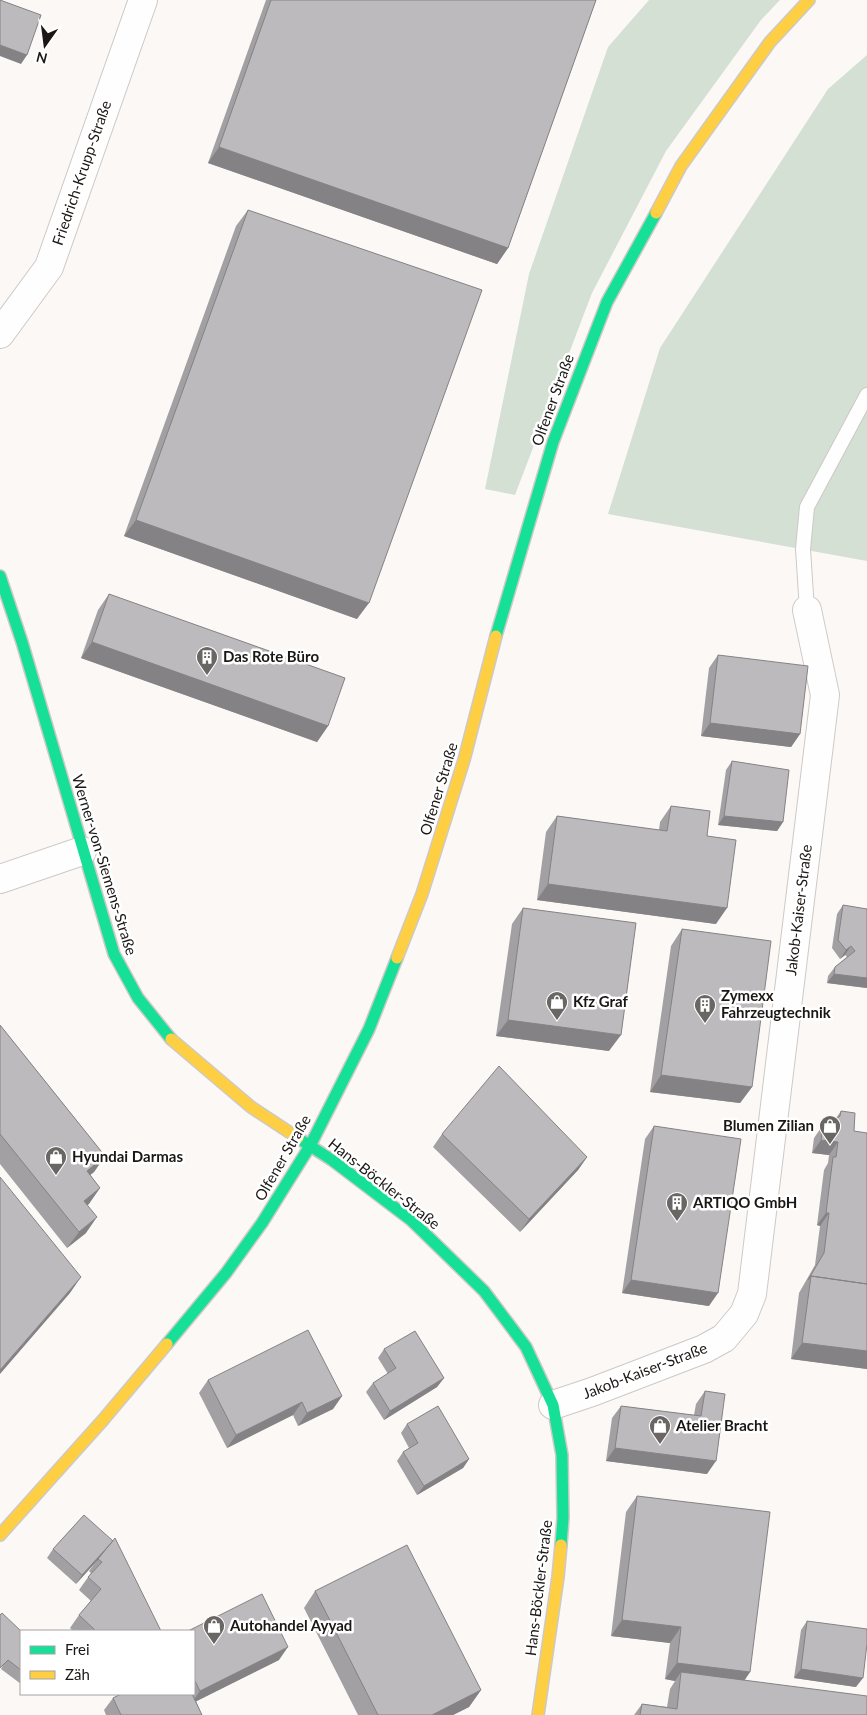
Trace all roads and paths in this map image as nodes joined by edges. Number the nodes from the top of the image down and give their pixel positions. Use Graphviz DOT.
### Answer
graph roads {
  1 [pos="143,0"];
  2 [pos="809,0"];
  3 [pos="0,334"];
  4 [pos="867,395"];
  5 [pos="0,576"];
  6 [pos="807,610"];
  7 [pos="82,851"];
  8 [pos="0,879"];
  9 [pos="310,1146"];
  10 [pos="553,1405"];
  11 [pos="0,1535"];
  12 [pos="538,1715"];
  1 -- 3 [label="street, Friedrich-Krupp-Straße"];
  2 -- 9 [label="main road, Olfener Straße"];
  4 -- 6 [label="lane, Jakob-Kaiser-Straße"];
  5 -- 7 [label="main road, Werner-von-Siemens-Straße"];
  6 -- 10 [label="street, Jakob-Kaiser-Straße"];
  7 -- 8 [label="street"];
  7 -- 9 [label="main road, Werner-von-Siemens-Straße"];
  9 -- 10 [label="main road, Hans-Böckler-Straße"];
  9 -- 11 [label="main road, Olfener Straße"];
  10 -- 12 [label="main road, Hans-Böckler-Straße"];
}
